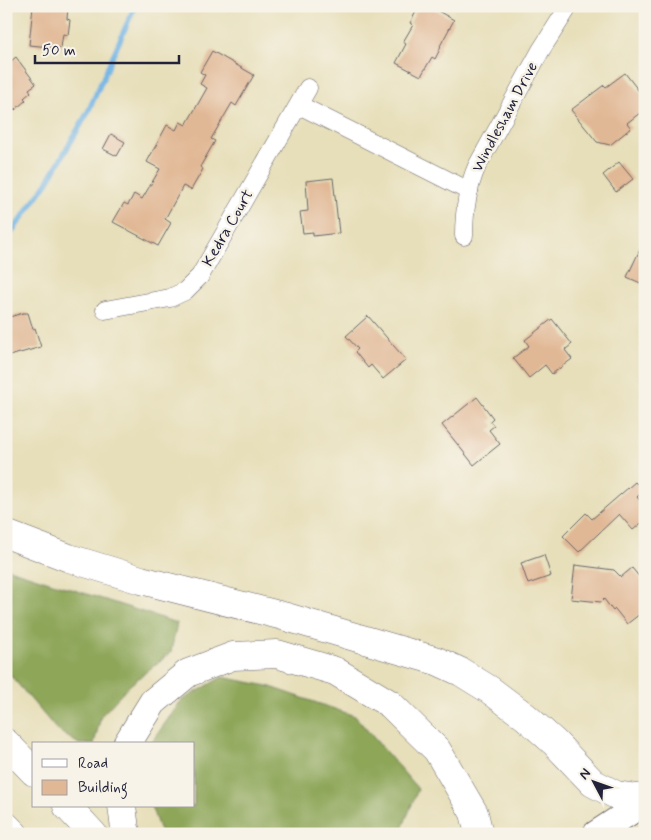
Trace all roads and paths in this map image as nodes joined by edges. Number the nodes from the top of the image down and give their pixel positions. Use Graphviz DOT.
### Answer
graph roads {
  1 [pos="569,6"];
  2 [pos="308,88"];
  3 [pos="299,105"];
  4 [pos="469,190"];
  5 [pos="464,236"];
  6 [pos="105,310"];
  7 [pos="6,534"];
  8 [pos="128,742"];
  9 [pos="6,743"];
  10 [pos="32,770"];
  11 [pos="645,800"];
  12 [pos="69,808"];
  13 [pos="122,808"];
  14 [pos="6,826"];
  15 [pos="14,834"];
  16 [pos="93,834"];
  17 [pos="127,834"];
  18 [pos="479,834"];
  19 [pos="596,834"];
  1 -- 4 [label="street, Windlesham Drive"];
  2 -- 3 [label="street, Kedra Court"];
  3 -- 4 [label="street"];
  3 -- 6 [label="street, Kedra Court"];
  4 -- 5 [label="street, Windlesham Drive"];
  7 -- 11 [label="highway"];
  8 -- 18 [label="highway"];
  9 -- 10 [label="highway"];
  11 -- 19 [label="main road"];
  12 -- 16 [label="highway"];
  13 -- 17 [label="highway"];
  14 -- 15 [label="highway"];
}
